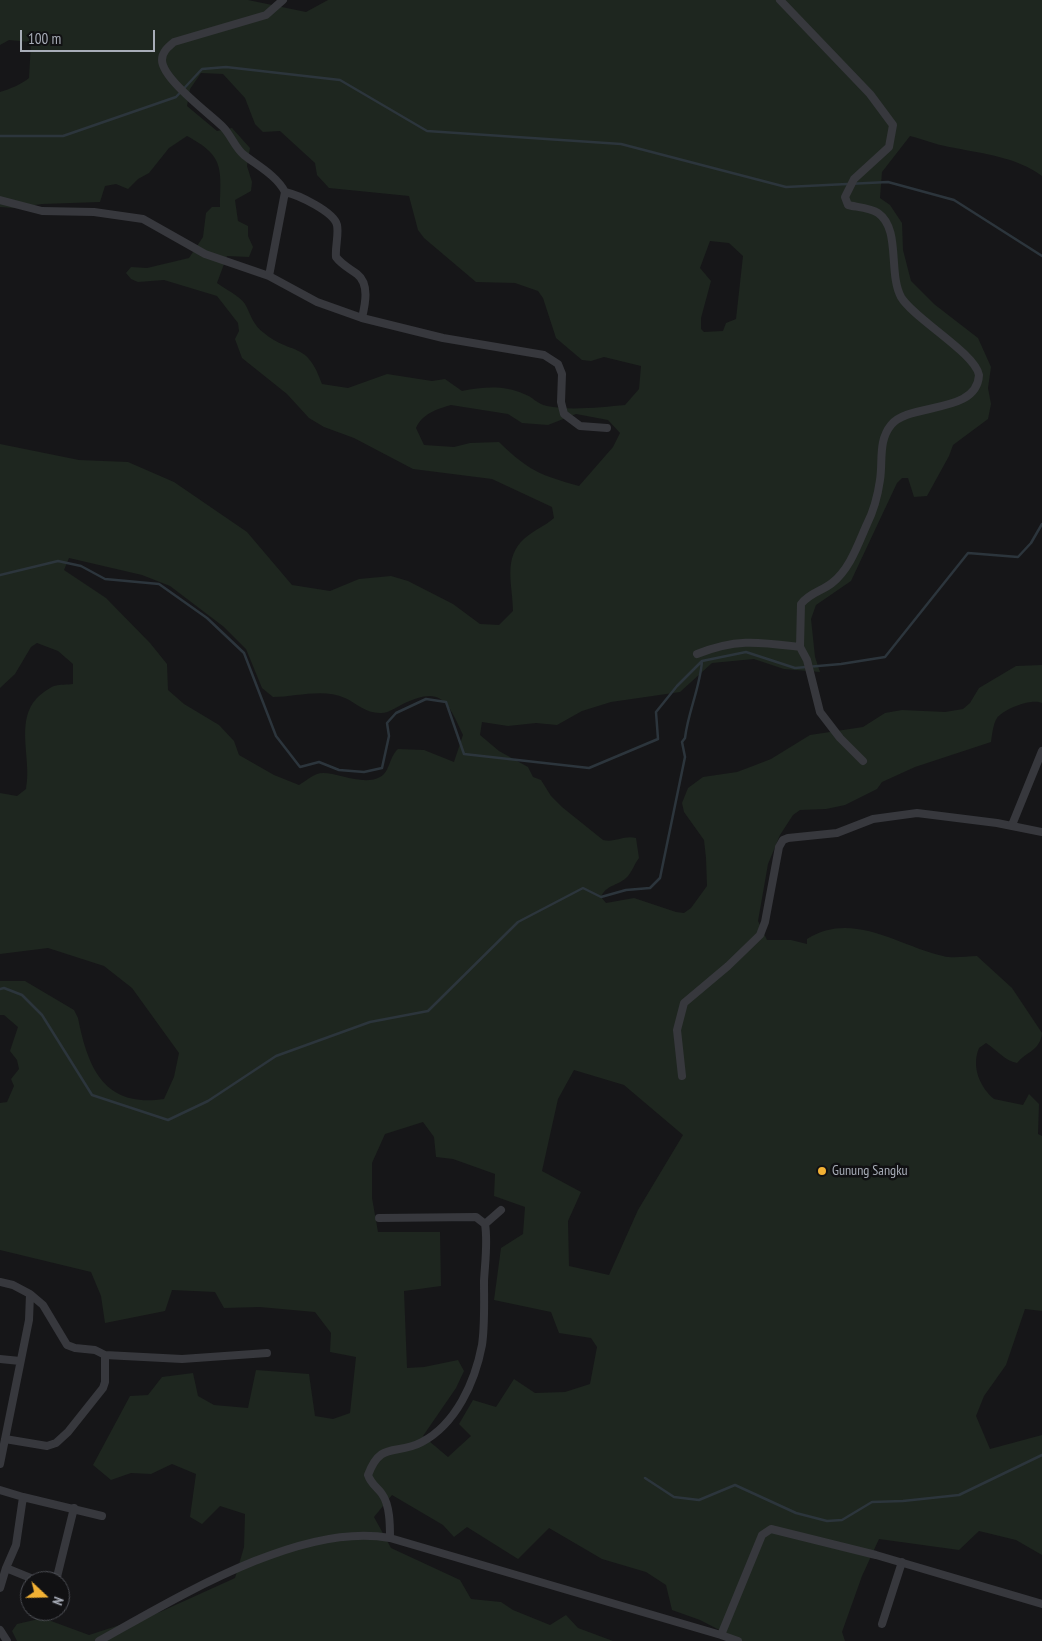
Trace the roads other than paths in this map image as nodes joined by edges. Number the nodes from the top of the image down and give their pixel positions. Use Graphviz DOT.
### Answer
graph roads {
  1 [pos="282,0"];
  2 [pos="780,0"];
  3 [pos="286,192"];
  4 [pos="0,200"];
  5 [pos="269,276"];
  6 [pos="362,318"];
  7 [pos="607,428"];
  8 [pos="800,647"];
  9 [pos="697,654"];
  10 [pos="1042,751"];
  11 [pos="863,761"];
  12 [pos="1012,825"];
  13 [pos="1042,832"];
  14 [pos="682,1076"];
  15 [pos="501,1210"];
  16 [pos="379,1218"];
  17 [pos="485,1224"];
  18 [pos="0,1282"];
  19 [pos="30,1294"];
  20 [pos="267,1353"];
  21 [pos="105,1355"];
  22 [pos="0,1359"];
  23 [pos="20,1361"];
  24 [pos="5,1439"];
  25 [pos="0,1464"];
  26 [pos="0,1490"];
  27 [pos="23,1497"];
  28 [pos="74,1508"];
  29 [pos="102,1516"];
  30 [pos="390,1538"];
  31 [pos="902,1562"];
  32 [pos="6,1568"];
  33 [pos="58,1571"];
  34 [pos="20,1574"];
  35 [pos="0,1587"];
  36 [pos="1042,1604"];
  37 [pos="882,1624"];
  38 [pos="0,1630"];
  39 [pos="721,1635"];
  40 [pos="7,1641"];
  41 [pos="99,1641"];
  42 [pos="738,1641"];
  1 -- 3 [label="street"];
  2 -- 8 [label="street"];
  3 -- 5 [label="street"];
  3 -- 6 [label="street"];
  4 -- 5 [label="street"];
  5 -- 6 [label="street"];
  6 -- 7 [label="street"];
  8 -- 9 [label="street"];
  8 -- 11 [label="street"];
  10 -- 12 [label="street"];
  12 -- 13 [label="street"];
  12 -- 14 [label="street"];
  15 -- 17 [label="street"];
  16 -- 17 [label="street"];
  17 -- 30 [label="street"];
  18 -- 19 [label="street"];
  19 -- 21 [label="street"];
  19 -- 23 [label="street"];
  20 -- 21 [label="street"];
  21 -- 24 [label="street"];
  22 -- 23 [label="street"];
  23 -- 24 [label="street"];
  24 -- 25 [label="street"];
  26 -- 27 [label="street"];
  27 -- 28 [label="street"];
  27 -- 32 [label="street"];
  28 -- 29 [label="street"];
  28 -- 33 [label="street"];
  30 -- 39 [label="street"];
  30 -- 41 [label="street"];
  31 -- 36 [label="street"];
  31 -- 37 [label="street"];
  31 -- 39 [label="street"];
  32 -- 34 [label="street"];
  32 -- 35 [label="street"];
  38 -- 40 [label="street"];
  39 -- 42 [label="street"];
}
